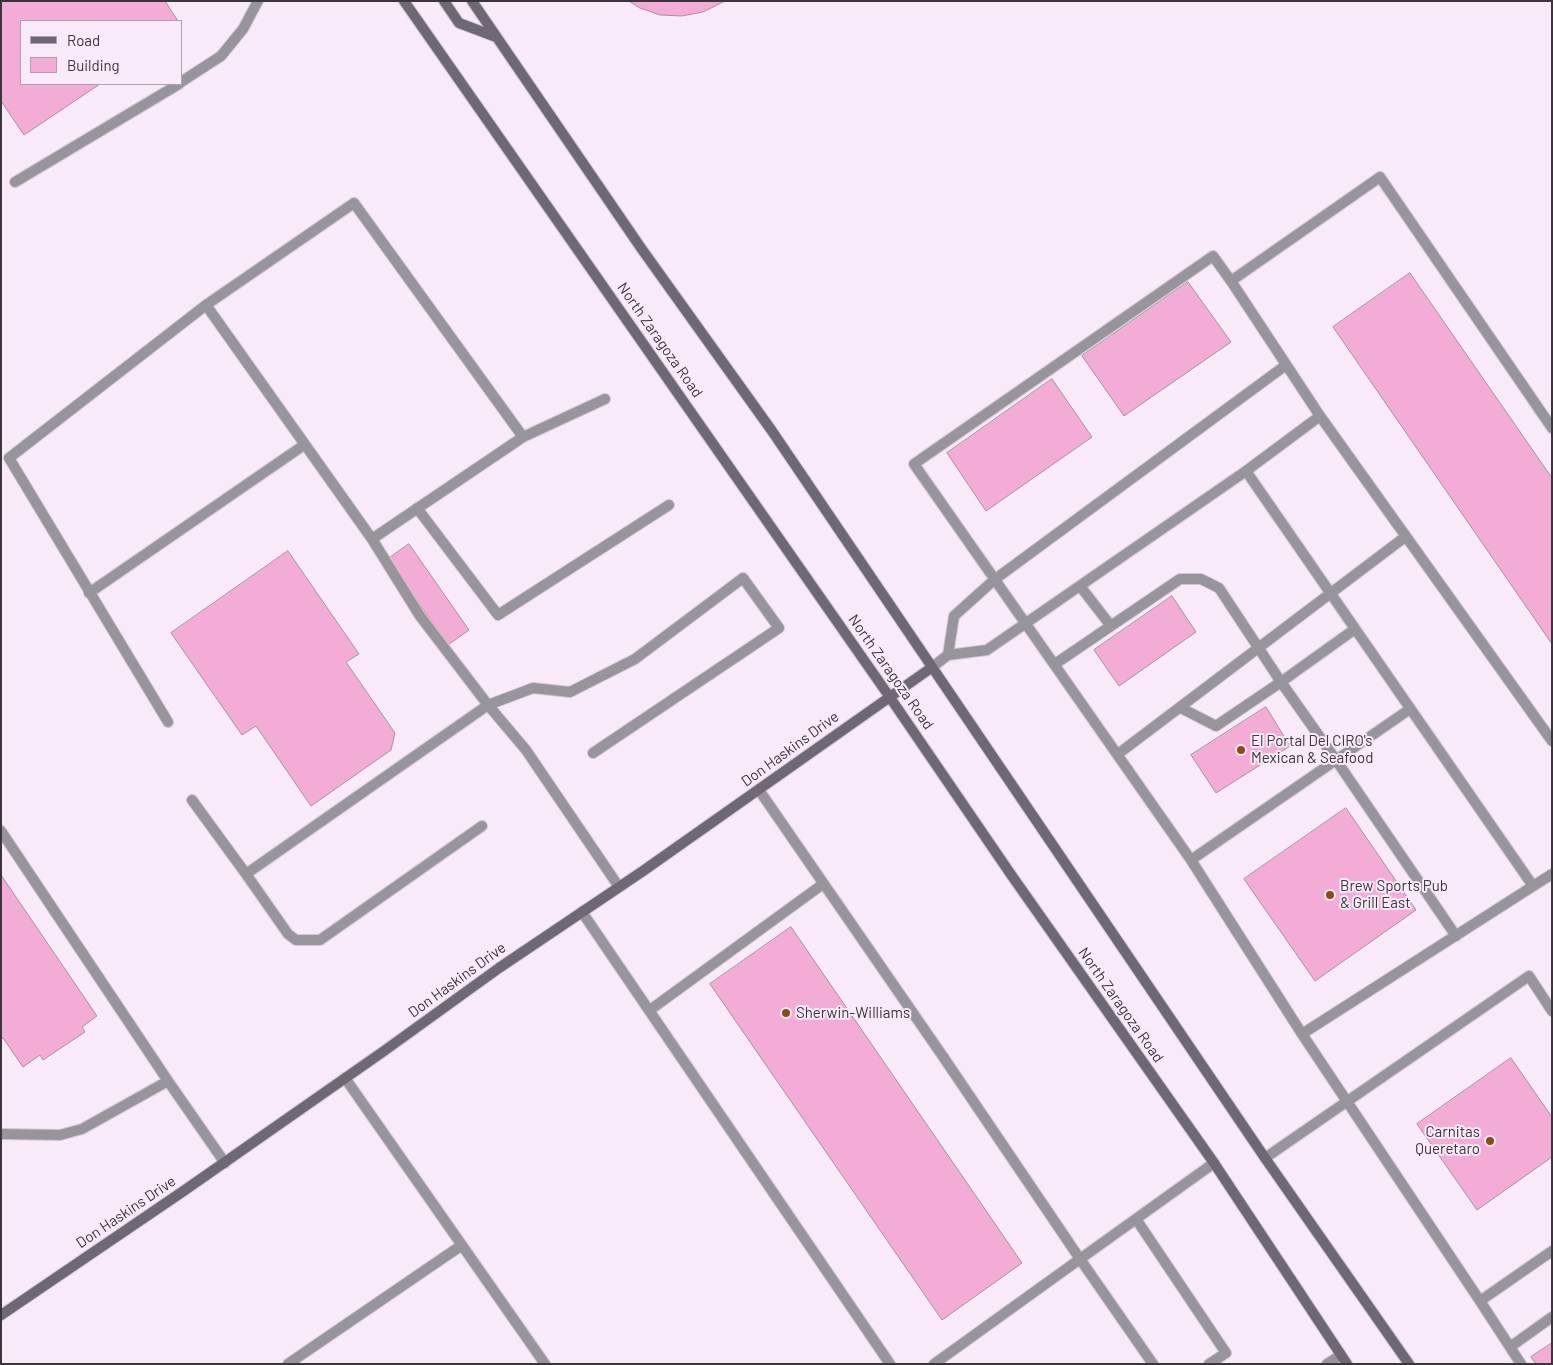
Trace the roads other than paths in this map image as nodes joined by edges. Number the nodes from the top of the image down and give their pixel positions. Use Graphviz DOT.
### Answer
graph roads {
  1 [pos="258,1"];
  2 [pos="404,1"];
  3 [pos="444,1"];
  4 [pos="472,1"];
  5 [pos="496,37"];
  6 [pos="182,82"];
  7 [pos="177,85"];
  8 [pos="15,182"];
  9 [pos="1231,281"];
  10 [pos="206,305"];
  11 [pos="1286,365"];
  12 [pos="605,398"];
  13 [pos="1320,416"];
  14 [pos="1552,428"];
  15 [pos="523,437"];
  16 [pos="304,445"];
  17 [pos="1246,471"];
  18 [pos="669,505"];
  19 [pos="417,508"];
  20 [pos="1405,537"];
  21 [pos="372,539"];
  22 [pos="994,580"];
  23 [pos="1080,586"];
  24 [pos="89,593"];
  25 [pos="1331,594"];
  26 [pos="1024,624"];
  27 [pos="1111,626"];
  28 [pos="1355,628"];
  29 [pos="1258,649"];
  30 [pos="948,655"];
  31 [pos="1055,664"];
  32 [pos="930,668"];
  33 [pos="1281,682"];
  34 [pos="889,696"];
  35 [pos="488,706"];
  36 [pos="1181,708"];
  37 [pos="1410,709"];
  38 [pos="168,722"];
  39 [pos="1552,741"];
  40 [pos="593,753"];
  41 [pos="1118,754"];
  42 [pos="1336,760"];
  43 [pos="759,790"];
  44 [pos="192,800"];
  45 [pos="482,826"];
  46 [pos="1,831"];
  47 [pos="1191,860"];
  48 [pos="246,874"];
  49 [pos="1550,880"];
  50 [pos="823,884"];
  51 [pos="1533,886"];
  52 [pos="619,887"];
  53 [pos="582,912"];
  54 [pos="1456,936"];
  55 [pos="650,1010"];
  56 [pos="1552,1011"];
  57 [pos="1302,1034"];
  58 [pos="345,1078"];
  59 [pos="168,1081"];
  60 [pos="1347,1101"];
  61 [pos="1,1134"];
  62 [pos="1265,1158"];
  63 [pos="225,1163"];
  64 [pos="1214,1163"];
  65 [pos="1136,1219"];
  66 [pos="462,1245"];
  67 [pos="1552,1251"];
  68 [pos="1080,1259"];
  69 [pos="1480,1302"];
  70 [pos="1,1315"];
  71 [pos="1552,1317"];
  72 [pos="1510,1346"];
  73 [pos="1341,1355"];
  74 [pos="288,1364"];
  75 [pos="545,1364"];
  76 [pos="890,1364"];
  77 [pos="934,1364"];
  78 [pos="1153,1364"];
  79 [pos="1209,1364"];
  80 [pos="1327,1364"];
  81 [pos="1347,1364"];
  82 [pos="1408,1364"];
  83 [pos="1522,1364"];
  1 -- 6 [label="lane"];
  2 -- 34 [label="main road, North Zaragoza Road"];
  3 -- 5 [label="main road"];
  4 -- 5 [label="main road"];
  5 -- 32 [label="main road"];
  7 -- 8 [label="lane"];
  9 -- 11 [label="lane"];
  9 -- 14 [label="lane"];
  9 -- 22 [label="lane"];
  10 -- 15 [label="lane"];
  10 -- 16 [label="lane"];
  10 -- 24 [label="lane"];
  11 -- 13 [label="lane"];
  11 -- 22 [label="lane"];
  12 -- 15 [label="lane"];
  13 -- 17 [label="lane"];
  13 -- 20 [label="lane"];
  15 -- 19 [label="lane"];
  16 -- 21 [label="lane"];
  16 -- 24 [label="lane"];
  17 -- 23 [label="lane"];
  17 -- 25 [label="lane"];
  18 -- 19 [label="lane"];
  19 -- 21 [label="lane"];
  20 -- 25 [label="lane"];
  20 -- 39 [label="lane"];
  21 -- 35 [label="lane"];
  22 -- 26 [label="lane"];
  22 -- 30 [label="lane"];
  23 -- 26 [label="lane"];
  23 -- 27 [label="lane"];
  24 -- 38 [label="lane"];
  25 -- 28 [label="lane"];
  25 -- 29 [label="lane"];
  26 -- 30 [label="lane"];
  26 -- 31 [label="lane"];
  27 -- 29 [label="lane"];
  27 -- 31 [label="lane"];
  28 -- 33 [label="lane"];
  28 -- 37 [label="lane"];
  29 -- 33 [label="lane"];
  29 -- 36 [label="lane"];
  30 -- 32 [label="lane"];
  31 -- 41 [label="lane"];
  32 -- 34 [label="main road, Don Haskins Drive"];
  32 -- 62 [label="main road"];
  33 -- 36 [label="lane"];
  33 -- 42 [label="lane"];
  34 -- 43 [label="main road, Don Haskins Drive"];
  34 -- 64 [label="main road, North Zaragoza Road"];
  35 -- 40 [label="lane"];
  35 -- 48 [label="lane"];
  35 -- 52 [label="lane"];
  36 -- 41 [label="lane"];
  37 -- 42 [label="lane"];
  37 -- 51 [label="lane"];
  41 -- 47 [label="lane"];
  42 -- 47 [label="lane"];
  42 -- 54 [label="lane"];
  43 -- 50 [label="lane"];
  43 -- 52 [label="main road, Don Haskins Drive"];
  44 -- 48 [label="lane"];
  45 -- 48 [label="lane"];
  46 -- 59 [label="lane"];
  47 -- 57 [label="lane"];
  49 -- 51 [label="lane"];
  50 -- 55 [label="lane"];
  50 -- 68 [label="lane"];
  51 -- 54 [label="lane"];
  52 -- 53 [label="main road, Don Haskins Drive"];
  53 -- 55 [label="lane"];
  53 -- 58 [label="main road, Don Haskins Drive"];
  54 -- 57 [label="lane"];
  55 -- 76 [label="lane"];
  56 -- 60 [label="lane"];
  57 -- 60 [label="lane"];
  58 -- 63 [label="main road, Don Haskins Drive"];
  58 -- 66 [label="lane"];
  59 -- 61 [label="lane"];
  59 -- 63 [label="lane"];
  60 -- 62 [label="lane"];
  60 -- 69 [label="lane"];
  62 -- 82 [label="main road"];
  63 -- 70 [label="main road, Don Haskins Drive"];
  64 -- 65 [label="lane"];
  64 -- 73 [label="main road, North Zaragoza Road"];
  65 -- 68 [label="lane"];
  65 -- 79 [label="lane"];
  66 -- 74 [label="lane"];
  66 -- 75 [label="lane"];
  67 -- 69 [label="lane"];
  68 -- 77 [label="lane"];
  68 -- 78 [label="lane"];
  69 -- 72 [label="lane"];
  71 -- 72 [label="lane"];
  72 -- 83 [label="lane"];
  73 -- 80 [label="lane"];
  73 -- 81 [label="main road, North Zaragoza Road"];
}
